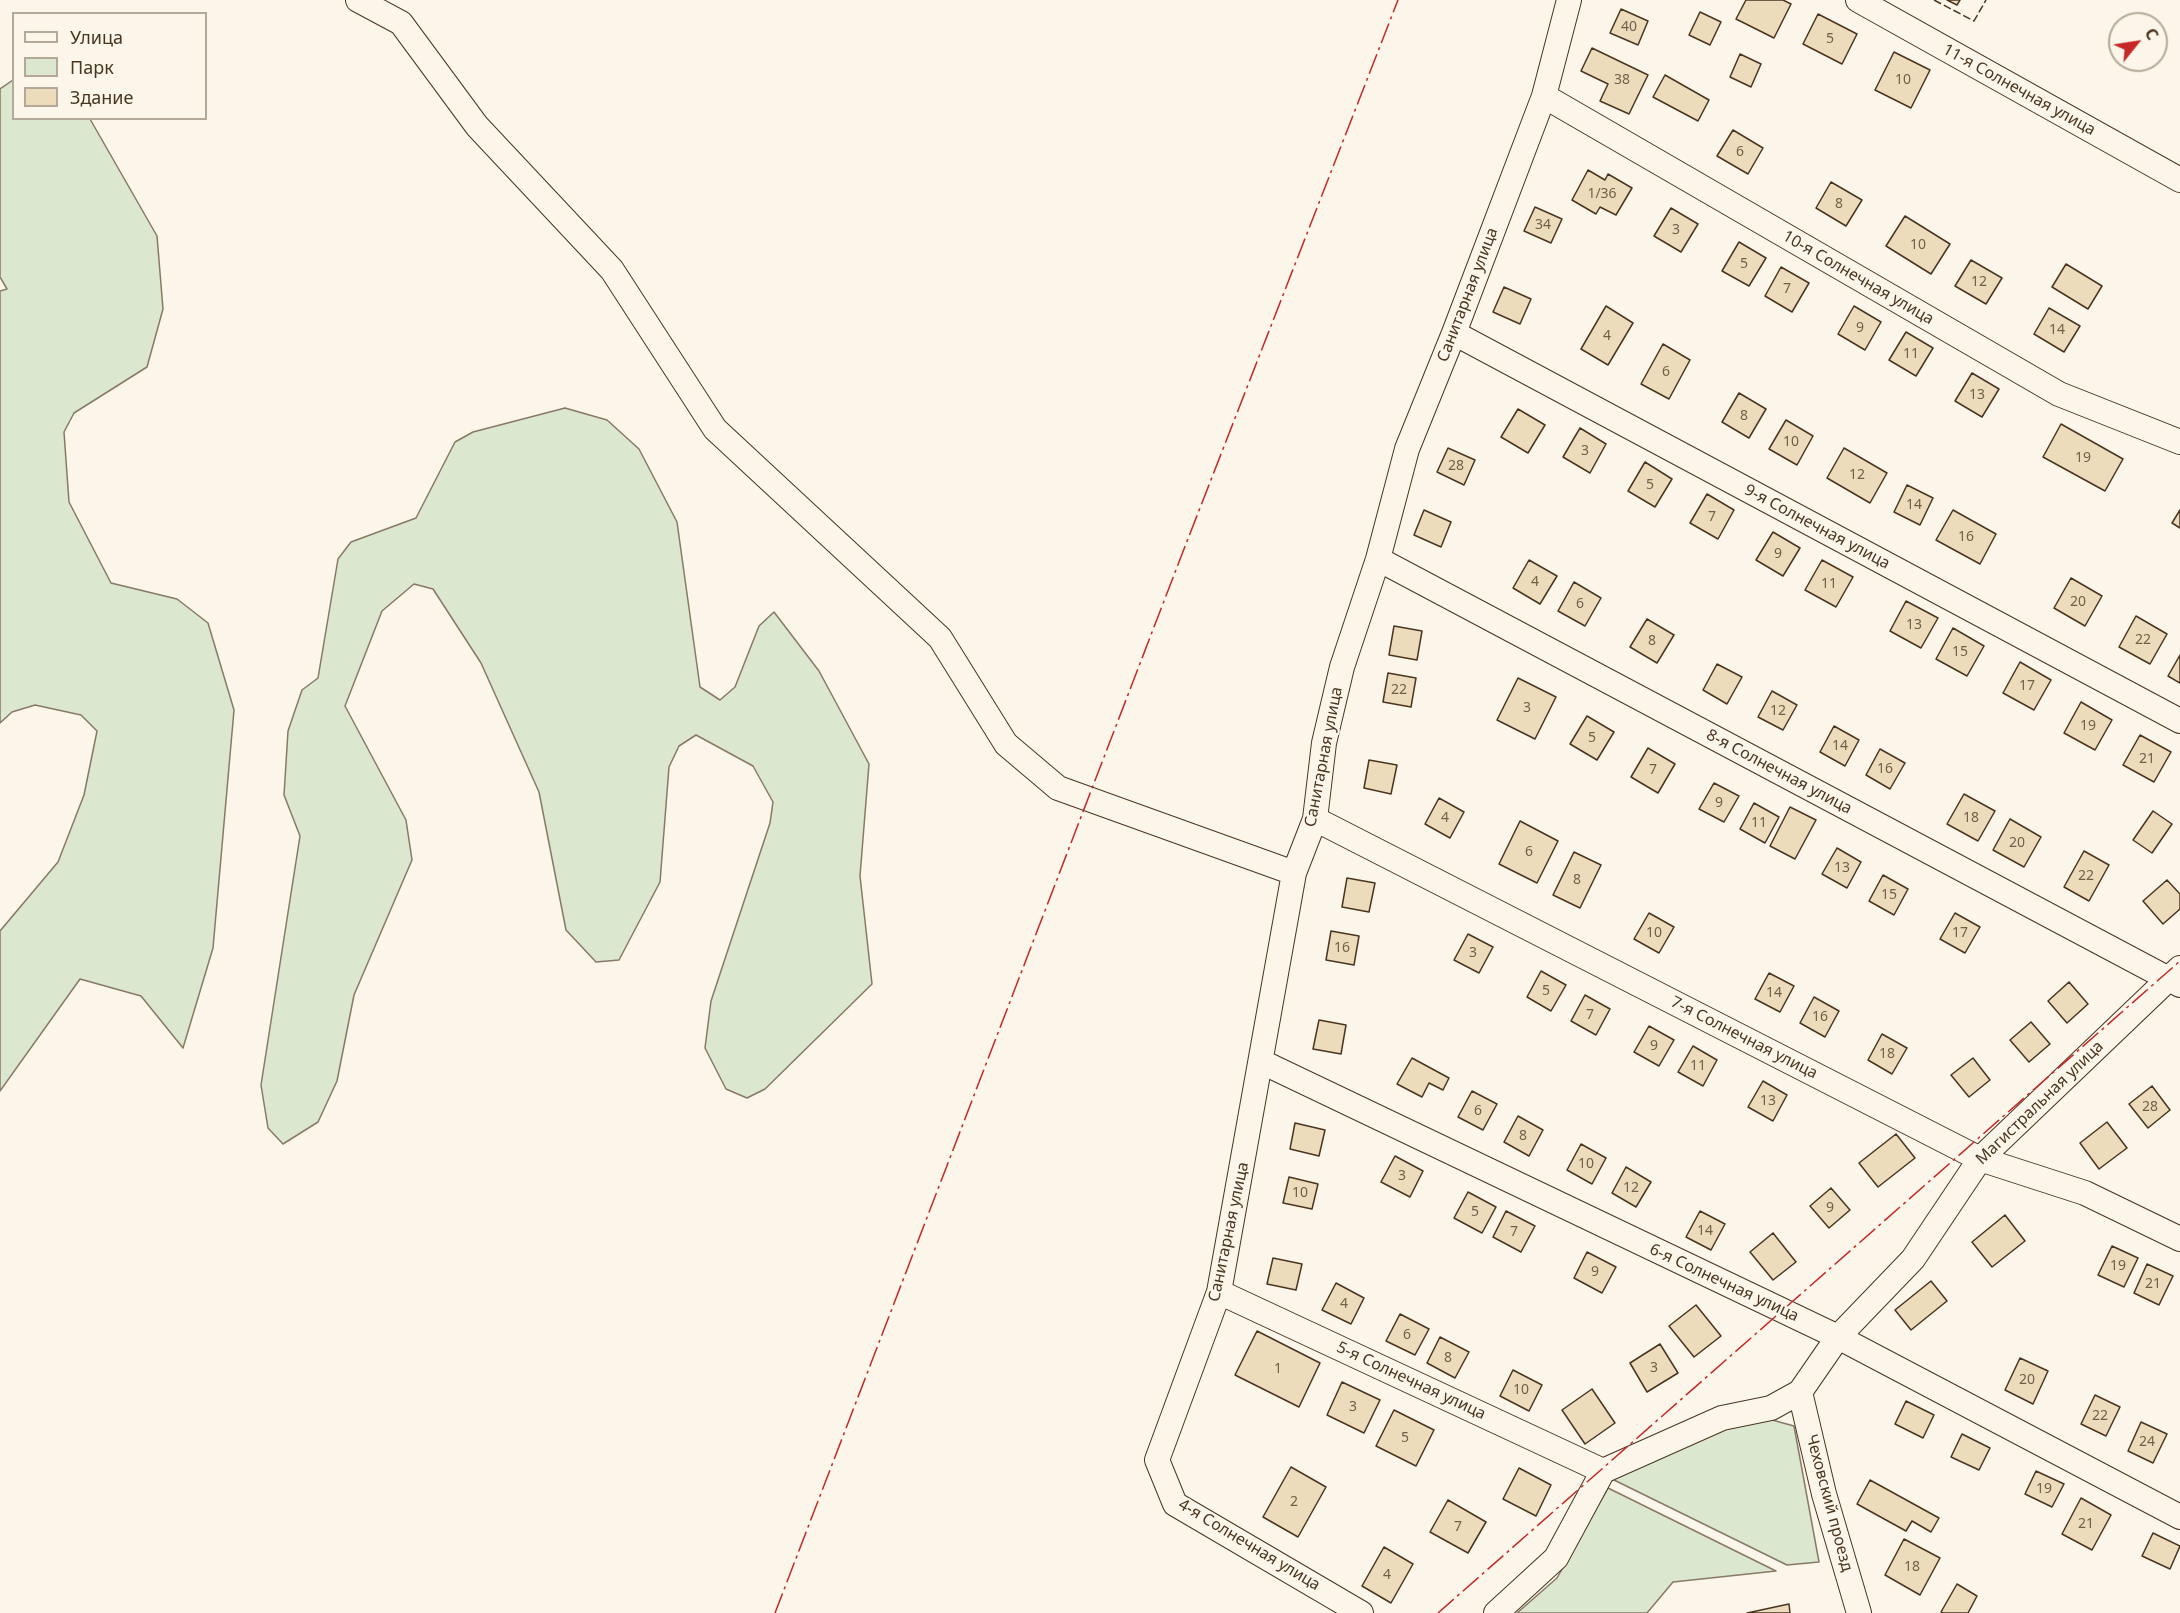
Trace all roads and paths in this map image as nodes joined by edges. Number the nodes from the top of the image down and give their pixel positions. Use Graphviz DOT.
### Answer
graph roads {
  1 [pos="358,0"];
  2 [pos="1569,0"];
  3 [pos="1858,0"];
  4 [pos="1544,96"];
  5 [pos="2180,180"];
  6 [pos="1454,333"];
  7 [pos="2180,442"];
  8 [pos="1378,559"];
  9 [pos="2180,721"];
  10 [pos="1315,819"];
  11 [pos="1294,873"];
  12 [pos="2176,977"];
  13 [pos="1262,1062"];
  14 [pos="1980,1159"];
  15 [pos="2180,1239"];
  16 [pos="1219,1292"];
  17 [pos="1838,1337"];
  18 [pos="1800,1392"];
  19 [pos="1157,1460"];
  20 [pos="1603,1471"];
  21 [pos="2180,1516"];
  22 [pos="1361,1613"];
  23 [pos="1496,1613"];
  24 [pos="1859,1613"];
  1 -- 11 [label="street"];
  2 -- 4 [label="street, Санитарная улица"];
  3 -- 5 [label="street, 11-я Солнечная улица"];
  4 -- 6 [label="street, Санитарная улица"];
  4 -- 7 [label="street, 10-я Солнечная улица"];
  6 -- 8 [label="street, Санитарная улица"];
  6 -- 9 [label="street, 9-я Солнечная улица"];
  8 -- 10 [label="street, Санитарная улица"];
  8 -- 12 [label="street, 8-я Солнечная улица"];
  10 -- 11 [label="street, Санитарная улица"];
  10 -- 14 [label="street, 7-я Солнечная улица"];
  11 -- 13 [label="street, Санитарная улица"];
  12 -- 14 [label="street, Магистральная улица"];
  13 -- 16 [label="street, Санитарная улица"];
  13 -- 17 [label="street, 6-я Солнечная улица"];
  14 -- 15 [label="street, 7-я Солнечная улица"];
  14 -- 17 [label="street, Магистральная улица"];
  16 -- 19 [label="street, Санитарная улица"];
  16 -- 20 [label="street, 5-я Солнечная улица"];
  17 -- 18 [label="street, Магистральная улица"];
  17 -- 21 [label="street, 6-я Солнечная улица"];
  18 -- 20 [label="street, Магистральная улица"];
  18 -- 24 [label="street, Чеховский проезд"];
  19 -- 22 [label="street, 4-я Солнечная улица"];
  20 -- 23 [label="street"];
}
